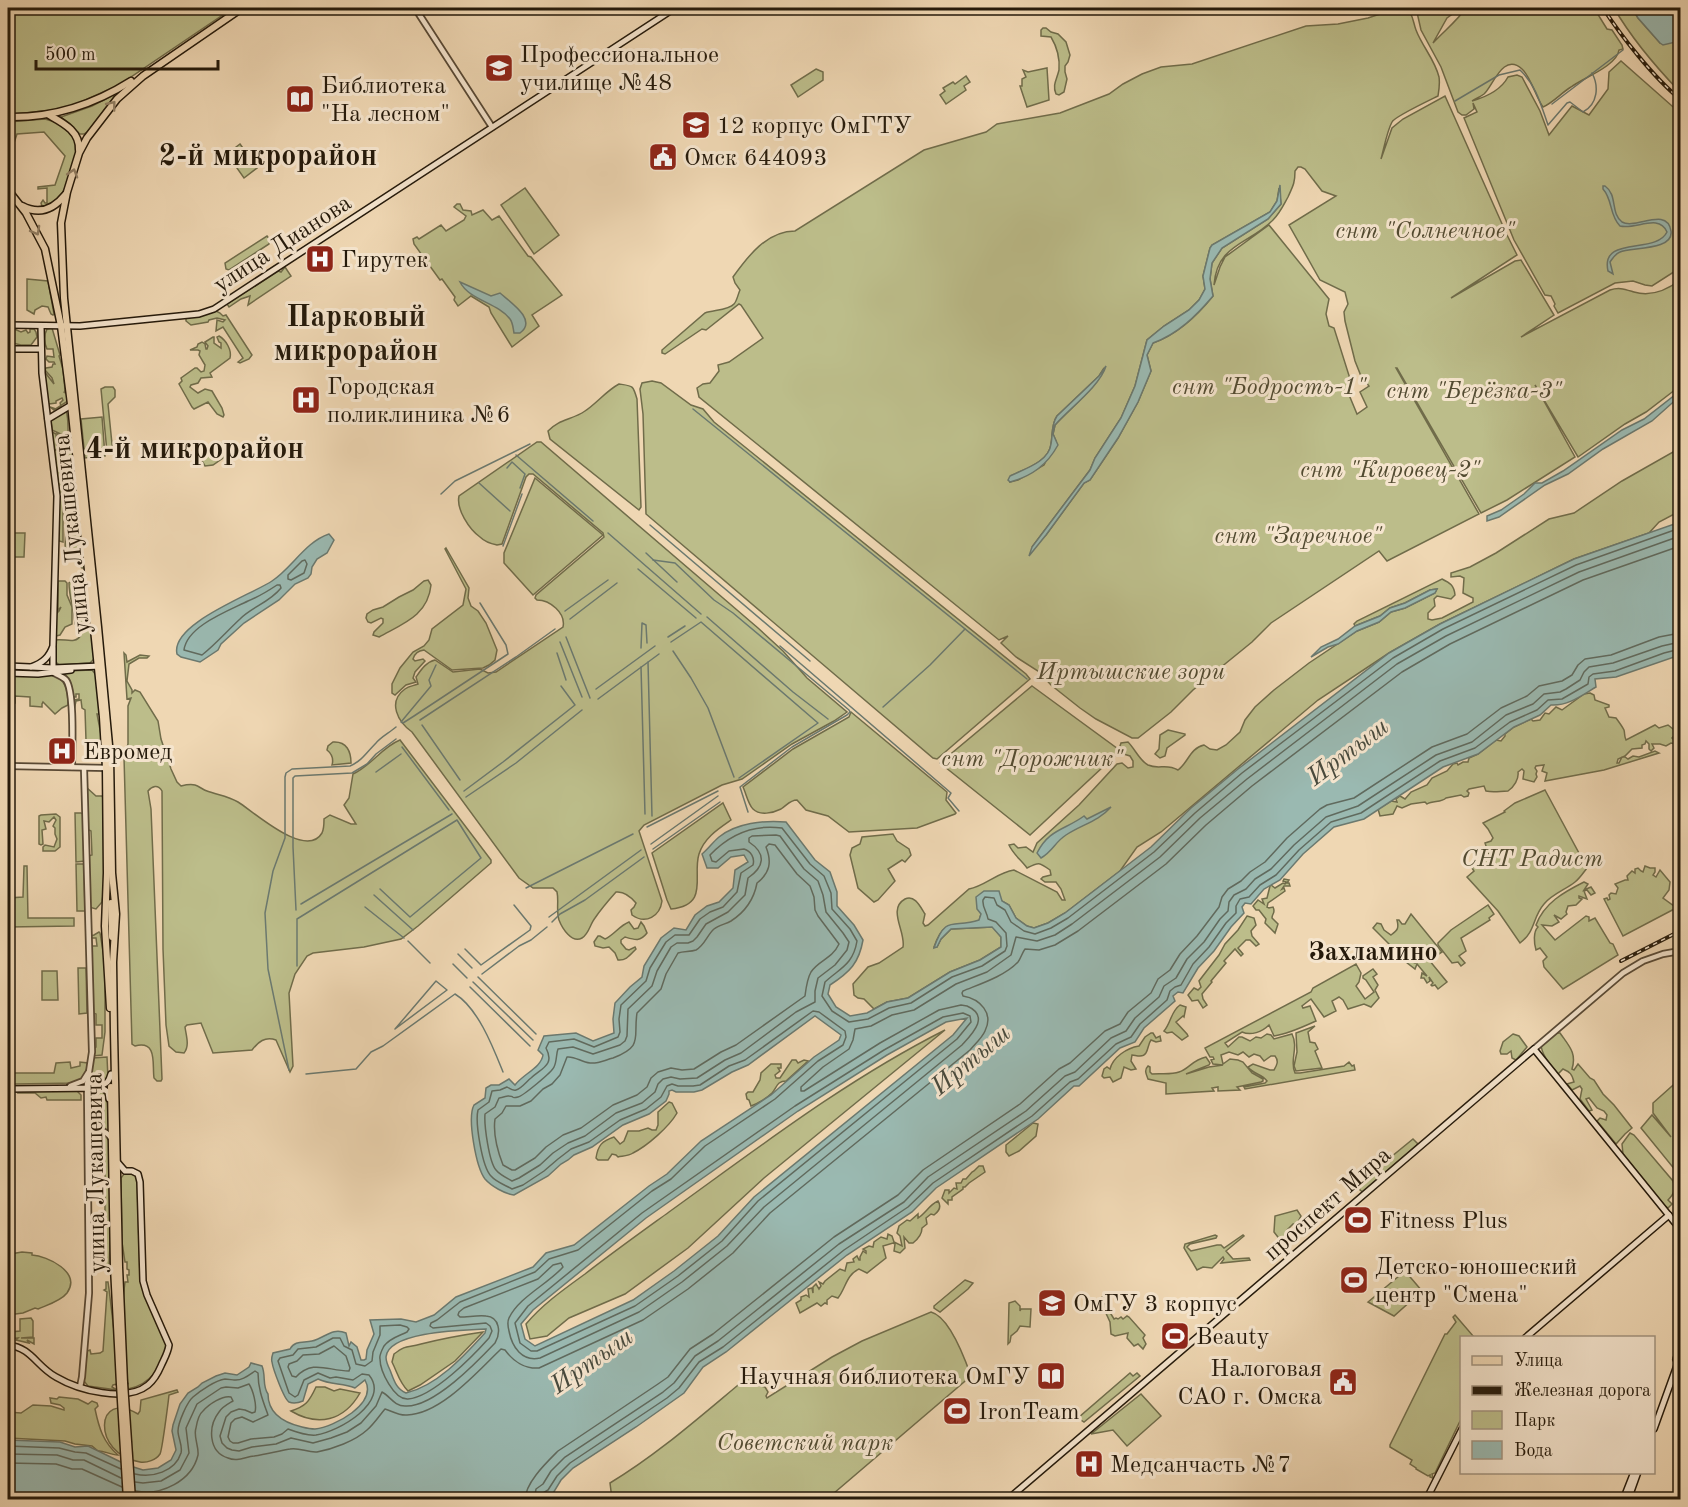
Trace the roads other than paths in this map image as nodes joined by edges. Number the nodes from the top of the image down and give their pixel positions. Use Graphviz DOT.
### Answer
graph roads {
  1 [pos="239,8"];
  2 [pos="415,8"];
  3 [pos="675,8"];
  4 [pos="49,115"];
  5 [pos="10,118"];
  6 [pos="492,127"];
  7 [pos="79,153"];
  8 [pos="8,190"];
  9 [pos="67,192"];
  10 [pos="19,204"];
  11 [pos="63,282"];
  12 [pos="53,287"];
  13 [pos="64,298"];
  14 [pos="8,325"];
  15 [pos="41,326"];
  16 [pos="64,326"];
  17 [pos="8,349"];
  18 [pos="41,349"];
  19 [pos="74,404"];
  20 [pos="48,419"];
  21 [pos="53,646"];
  22 [pos="8,666"];
  23 [pos="23,666"];
  24 [pos="99,666"];
  25 [pos="32,667"];
  26 [pos="53,670"];
  27 [pos="8,673"];
  28 [pos="23,674"];
  29 [pos="63,674"];
  30 [pos="8,766"];
  31 [pos="72,767"];
  32 [pos="84,768"];
  33 [pos="108,768"];
  34 [pos="110,873"];
  35 [pos="1680,951"];
  36 [pos="111,962"];
  37 [pos="1534,1049"];
  38 [pos="90,1068"];
  39 [pos="111,1074"];
  40 [pos="72,1087"];
  41 [pos="87,1087"];
  42 [pos="8,1088"];
  43 [pos="87,1108"];
  44 [pos="111,1115"];
  45 [pos="87,1145"];
  46 [pos="112,1145"];
  47 [pos="117,1161"];
  48 [pos="125,1171"];
  49 [pos="117,1181"];
  50 [pos="1669,1215"];
  51 [pos="1680,1229"];
  52 [pos="1527,1336"];
  53 [pos="8,1345"];
  54 [pos="1680,1347"];
  55 [pos="1680,1357"];
  56 [pos="122,1383"];
  57 [pos="80,1387"];
  58 [pos="1655,1414"];
  59 [pos="1655,1424"];
  60 [pos="1460,1431"];
  61 [pos="1636,1474"];
  62 [pos="1636,1474"];
  63 [pos="128,1500"];
  64 [pos="132,1500"];
  65 [pos="1007,1500"];
  66 [pos="1426,1500"];
  67 [pos="1623,1500"];
  68 [pos="1628,1500"];
  1 -- 4 [label="main road"];
  7 -- 1 [label="main road, улица Лукашевича, one-way"];
  2 -- 6 [label="street"];
  3 -- 6 [label="main road, улица Дианова"];
  4 -- 5 [label="main road"];
  4 -- 7 [label="main road"];
  6 -- 16 [label="main road, улица Дианова"];
  9 -- 7 [label="main road, улица Лукашевича, one-way"];
  8 -- 10 [label="main road, улица Лукашевича"];
  9 -- 10 [label="main road"];
  9 -- 11 [label="main road, улица Лукашевича"];
  10 -- 12 [label="main road, улица Лукашевича, one-way"];
  11 -- 12 [label="main road"];
  11 -- 13 [label="main road, улица Лукашевича"];
  12 -- 13 [label="main road"];
  12 -- 16 [label="main road, улица Лукашевича"];
  13 -- 16 [label="main road, улица Лукашевича"];
  14 -- 15 [label="main road, улица Дианова"];
  15 -- 16 [label="main road, улица Дианова"];
  15 -- 18 [label="main road"];
  16 -- 19 [label="main road, улица Лукашевича"];
  17 -- 18 [label="main road"];
  18 -- 20 [label="main road"];
  19 -- 20 [label="main road"];
  19 -- 24 [label="main road, улица Лукашевича"];
  20 -- 21 [label="main road"];
  21 -- 25 [label="main road"];
  21 -- 26 [label="main road"];
  22 -- 23 [label="main road"];
  23 -- 25 [label="main road"];
  23 -- 28 [label="main road"];
  24 -- 26 [label="main road"];
  24 -- 29 [label="main road"];
  24 -- 33 [label="main road, улица Лукашевича"];
  25 -- 26 [label="main road"];
  26 -- 28 [label="main road"];
  26 -- 29 [label="main road"];
  27 -- 28 [label="main road"];
  29 -- 31 [label="street"];
  30 -- 31 [label="street"];
  31 -- 32 [label="street"];
  32 -- 33 [label="street"];
  32 -- 38 [label="street"];
  33 -- 34 [label="main road, улица Лукашевича"];
  34 -- 36 [label="main road, улица Лукашевича"];
  34 -- 36 [label="main road, улица Лукашевича"];
  35 -- 37 [label="street, проспект Мира"];
  36 -- 39 [label="main road, улица Лукашевича"];
  36 -- 47 [label="main road, улица Лукашевича"];
  37 -- 50 [label="main road"];
  37 -- 65 [label="main road, проспект Мира"];
  38 -- 40 [label="street"];
  38 -- 41 [label="street"];
  39 -- 41 [label="main road"];
  39 -- 44 [label="main road, улица Лукашевича"];
  40 -- 41 [label="main road"];
  40 -- 42 [label="main road"];
  40 -- 43 [label="street"];
  41 -- 43 [label="street"];
  41 -- 44 [label="main road"];
  43 -- 45 [label="street"];
  44 -- 46 [label="main road, улица Лукашевича"];
  45 -- 46 [label="street"];
  45 -- 57 [label="street"];
  46 -- 56 [label="main road, улица Лукашевича"];
  47 -- 48 [label="main road"];
  47 -- 49 [label="main road, улица Лукашевича"];
  48 -- 49 [label="main road"];
  48 -- 57 [label="main road"];
  49 -- 56 [label="main road, улица Лукашевича"];
  50 -- 51 [label="main road"];
  50 -- 52 [label="main road"];
  53 -- 57 [label="main road"];
  54 -- 58 [label="main road"];
  55 -- 59 [label="main road"];
  56 -- 63 [label="main road, bridge"];
  56 -- 64 [label="main road, bridge"];
  60 -- 66 [label="main road"];
  61 -- 67 [label="main road"];
  62 -- 68 [label="main road"];
}
